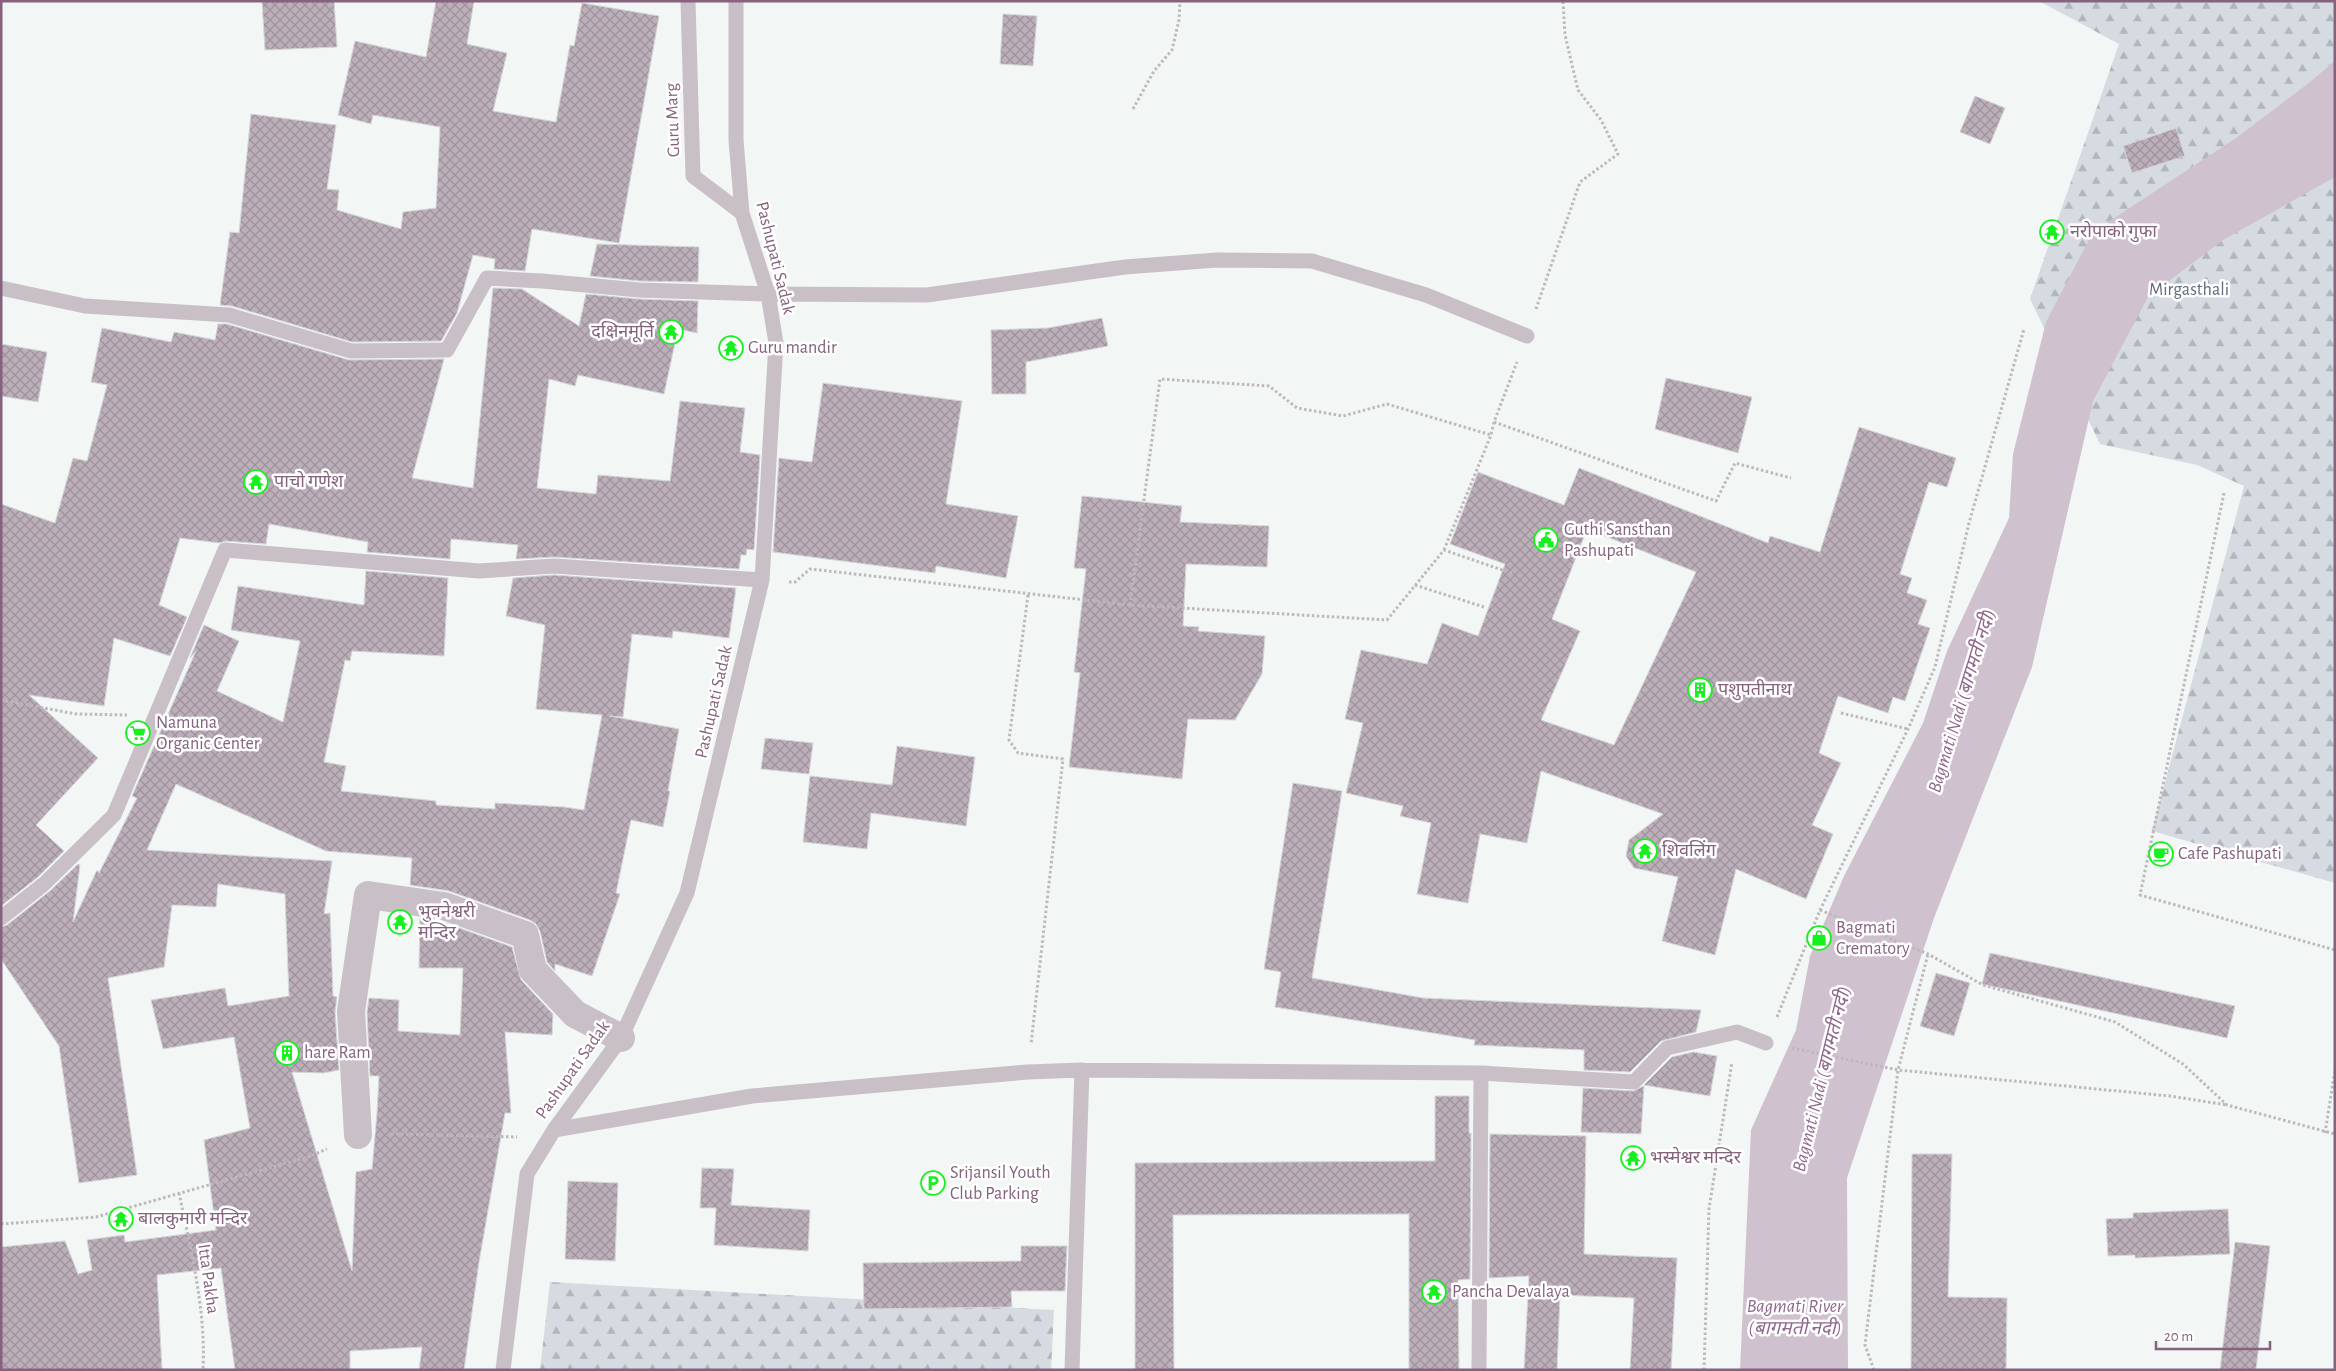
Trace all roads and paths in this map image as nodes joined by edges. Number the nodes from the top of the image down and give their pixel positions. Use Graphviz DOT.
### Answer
graph roads {
  1 [pos="688,1"];
  2 [pos="736,1"];
  3 [pos="1180,1"];
  4 [pos="1563,1"];
  5 [pos="1133,109"];
  6 [pos="742,213"];
  7 [pos="1,288"];
  8 [pos="768,294"];
  9 [pos="2024,329"];
  10 [pos="1527,336"];
  11 [pos="1494,422"];
  12 [pos="1492,435"];
  13 [pos="1791,478"];
  14 [pos="2224,492"];
  15 [pos="1444,550"];
  16 [pos="1514,574"];
  17 [pos="762,580"];
  18 [pos="1415,585"];
  19 [pos="1028,595"];
  20 [pos="1130,605"];
  21 [pos="1484,607"];
  22 [pos="1,700"];
  23 [pos="1841,713"];
  24 [pos="155,715"];
  25 [pos="1908,729"];
  26 [pos="1820,910"];
  27 [pos="1,918"];
  28 [pos="2335,950"];
  29 [pos="1928,954"];
  30 [pos="1737,1032"];
  31 [pos="621,1038"];
  32 [pos="1766,1043"];
  33 [pos="1082,1070"];
  34 [pos="1898,1070"];
  35 [pos="2335,1070"];
  36 [pos="1028,1072"];
  37 [pos="1481,1073"];
  38 [pos="2227,1105"];
  39 [pos="554,1130"];
  40 [pos="2326,1133"];
  41 [pos="2335,1134"];
  42 [pos="358,1135"];
  43 [pos="179,1193"];
  44 [pos="1,1224"];
  45 [pos="203,1370"];
  46 [pos="503,1370"];
  47 [pos="1072,1370"];
  48 [pos="1479,1370"];
  49 [pos="1704,1370"];
  50 [pos="1874,1370"];
  1 -- 6 [label="lane, Guru Marg"];
  2 -- 6 [label="lane, Pashupati Sadak"];
  3 -- 5 [label="path"];
  4 -- 10 [label="path"];
  6 -- 8 [label="lane, Pashupati Sadak"];
  7 -- 8 [label="lane"];
  8 -- 10 [label="lane"];
  8 -- 17 [label="lane, Pashupati Sadak"];
  9 -- 25 [label="path"];
  10 -- 11 [label="path"];
  11 -- 12 [label="path"];
  11 -- 13 [label="path"];
  12 -- 15 [label="path"];
  12 -- 20 [label="path"];
  14 -- 28 [label="path"];
  15 -- 16 [label="path"];
  15 -- 18 [label="path"];
  17 -- 19 [label="path"];
  17 -- 24 [label="lane"];
  17 -- 31 [label="lane, Pashupati Sadak"];
  18 -- 20 [label="path"];
  18 -- 21 [label="path"];
  19 -- 20 [label="path"];
  19 -- 36 [label="path"];
  22 -- 24 [label="path"];
  23 -- 25 [label="path"];
  24 -- 27 [label="lane"];
  25 -- 26 [label="path"];
  26 -- 29 [label="path"];
  26 -- 32 [label="path"];
  29 -- 34 [label="path"];
  29 -- 38 [label="path"];
  30 -- 32 [label="lane"];
  30 -- 37 [label="lane"];
  30 -- 49 [label="path"];
  31 -- 39 [label="lane, Pashupati Sadak"];
  31 -- 42 [label="street"];
  32 -- 34 [label="path"];
  33 -- 36 [label="lane"];
  33 -- 37 [label="lane"];
  33 -- 47 [label="lane"];
  34 -- 38 [label="path"];
  34 -- 50 [label="path"];
  35 -- 40 [label="path"];
  36 -- 39 [label="lane"];
  37 -- 48 [label="lane"];
  38 -- 40 [label="path"];
  39 -- 42 [label="path"];
  39 -- 46 [label="lane, Pashupati Sadak"];
  40 -- 41 [label="path"];
  42 -- 43 [label="path"];
  43 -- 44 [label="path"];
  43 -- 45 [label="path, Itta Pakha"];
}
